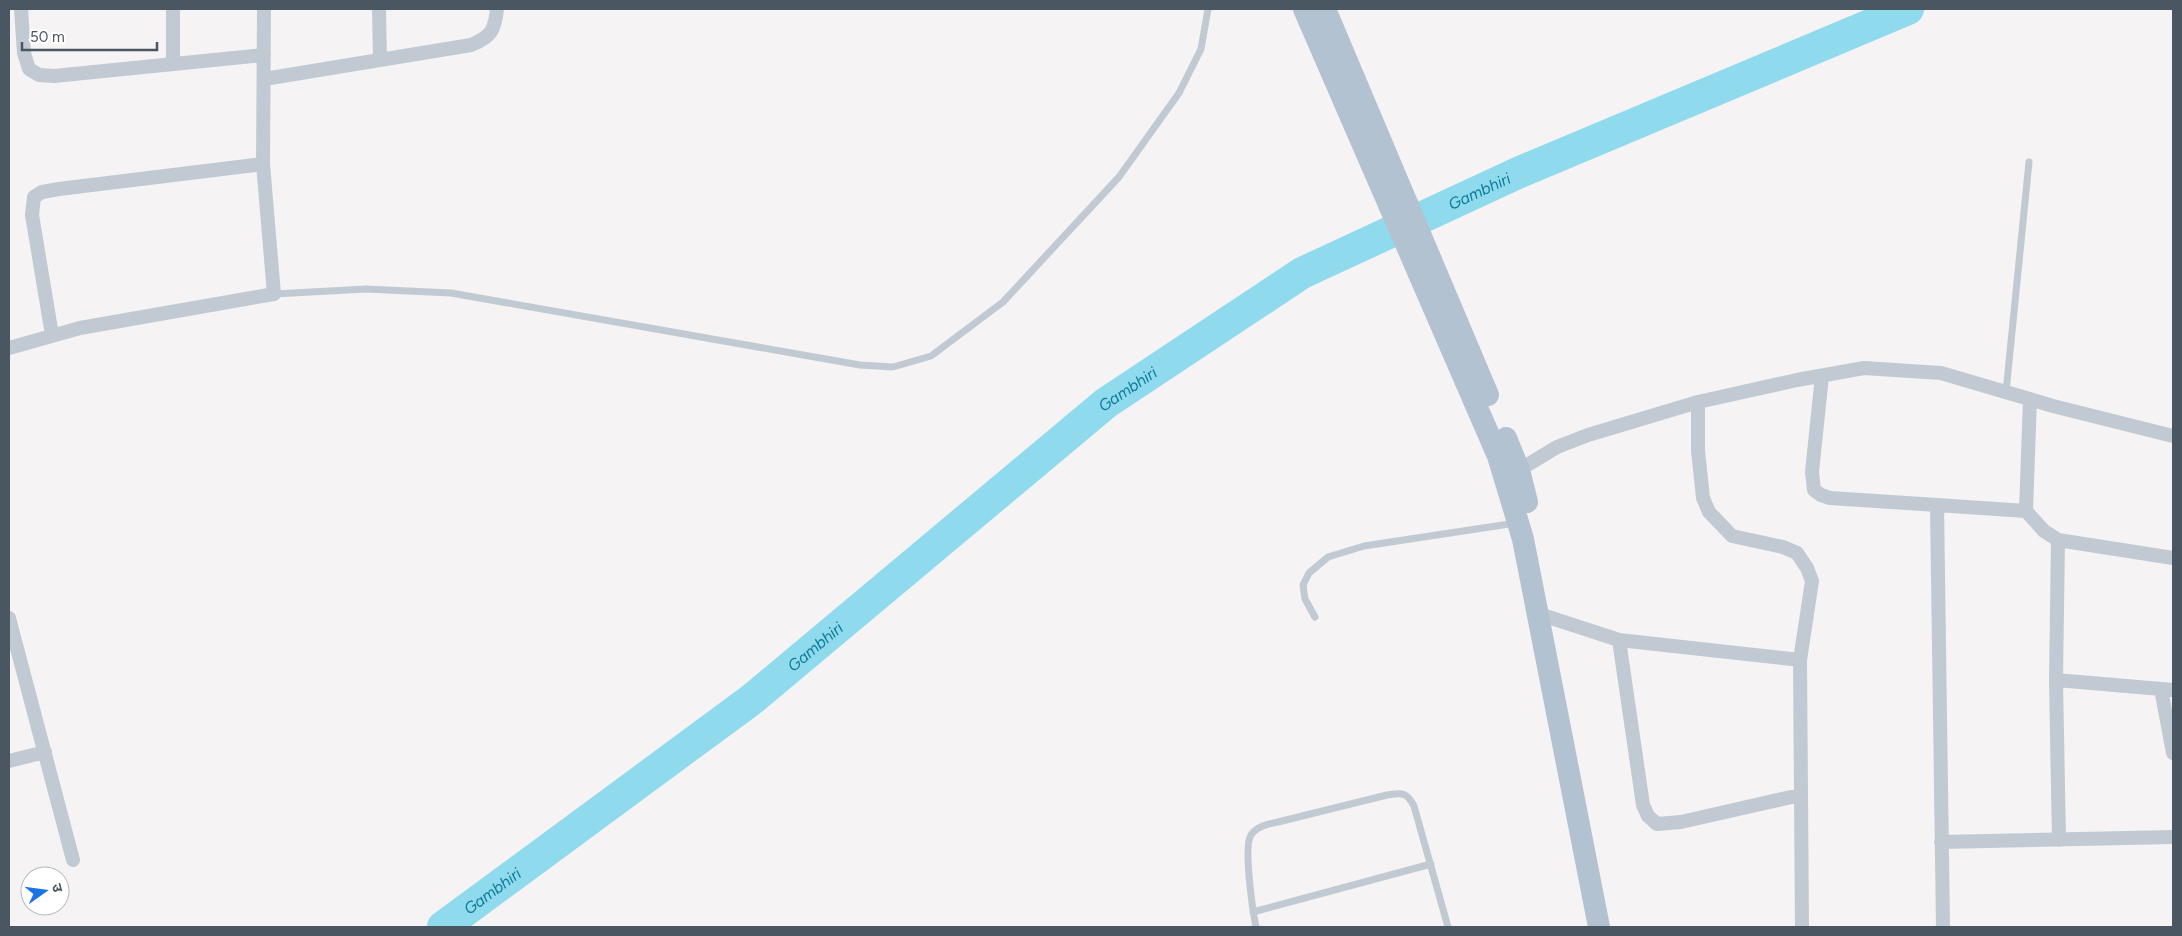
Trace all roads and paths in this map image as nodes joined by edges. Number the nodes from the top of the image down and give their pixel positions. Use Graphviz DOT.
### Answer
graph roads {
  1 [pos="21,9"];
  2 [pos="173,9"];
  3 [pos="264,9"];
  4 [pos="379,9"];
  5 [pos="497,9"];
  6 [pos="1208,9"];
  7 [pos="1304,9"];
  8 [pos="1325,9"];
  9 [pos="264,55"];
  10 [pos="380,60"];
  11 [pos="173,64"];
  12 [pos="264,79"];
  13 [pos="2029,162"];
  14 [pos="263,164"];
  15 [pos="274,294"];
  16 [pos="52,336"];
  17 [pos="9,348"];
  18 [pos="1822,376"];
  19 [pos="2006,392"];
  20 [pos="2030,399"];
  21 [pos="1698,402"];
  22 [pos="2173,436"];
  23 [pos="1519,470"];
  24 [pos="1937,505"];
  25 [pos="2026,511"];
  26 [pos="1521,531"];
  27 [pos="2058,540"];
  28 [pos="2173,558"];
  29 [pos="1539,614"];
  30 [pos="1315,617"];
  31 [pos="9,618"];
  32 [pos="1619,640"];
  33 [pos="1800,660"];
  34 [pos="2056,680"];
  35 [pos="2167,690"];
  36 [pos="45,752"];
  37 [pos="2173,753"];
  38 [pos="9,760"];
  39 [pos="1800,795"];
  40 [pos="2173,837"];
  41 [pos="2059,840"];
  42 [pos="1941,842"];
  43 [pos="73,860"];
  44 [pos="1431,864"];
  45 [pos="1253,912"];
  46 [pos="1256,927"];
  47 [pos="1448,927"];
  48 [pos="1599,927"];
  49 [pos="1802,927"];
  50 [pos="1943,927"];
  1 -- 11 [label="street"];
  2 -- 11 [label="street"];
  3 -- 9 [label="street"];
  4 -- 10 [label="street"];
  5 -- 10 [label="street"];
  6 -- 15 [label="lane"];
  7 -- 26 [label="main road"];
  8 -- 23 [label="main road"];
  9 -- 11 [label="street"];
  9 -- 12 [label="street"];
  10 -- 12 [label="street"];
  12 -- 14 [label="street"];
  13 -- 19 [label="lane"];
  14 -- 15 [label="street"];
  14 -- 16 [label="street"];
  15 -- 16 [label="street"];
  16 -- 17 [label="street"];
  18 -- 19 [label="street"];
  18 -- 21 [label="street"];
  18 -- 24 [label="street"];
  19 -- 20 [label="street"];
  20 -- 22 [label="street"];
  20 -- 25 [label="street"];
  21 -- 23 [label="street"];
  21 -- 33 [label="street"];
  23 -- 26 [label="main road"];
  24 -- 25 [label="street"];
  24 -- 42 [label="street"];
  25 -- 27 [label="street"];
  26 -- 29 [label="main road"];
  26 -- 30 [label="lane"];
  27 -- 28 [label="street"];
  27 -- 34 [label="street"];
  29 -- 32 [label="street"];
  29 -- 48 [label="main road"];
  31 -- 36 [label="street"];
  32 -- 33 [label="street"];
  32 -- 39 [label="street"];
  33 -- 39 [label="street"];
  34 -- 35 [label="street"];
  34 -- 41 [label="street"];
  35 -- 37 [label="street"];
  36 -- 38 [label="street"];
  36 -- 43 [label="street"];
  39 -- 49 [label="street"];
  40 -- 41 [label="street"];
  41 -- 42 [label="street"];
  42 -- 50 [label="street"];
  44 -- 45 [label="lane"];
  44 -- 45 [label="lane"];
  44 -- 47 [label="lane"];
  45 -- 46 [label="lane"];
}
